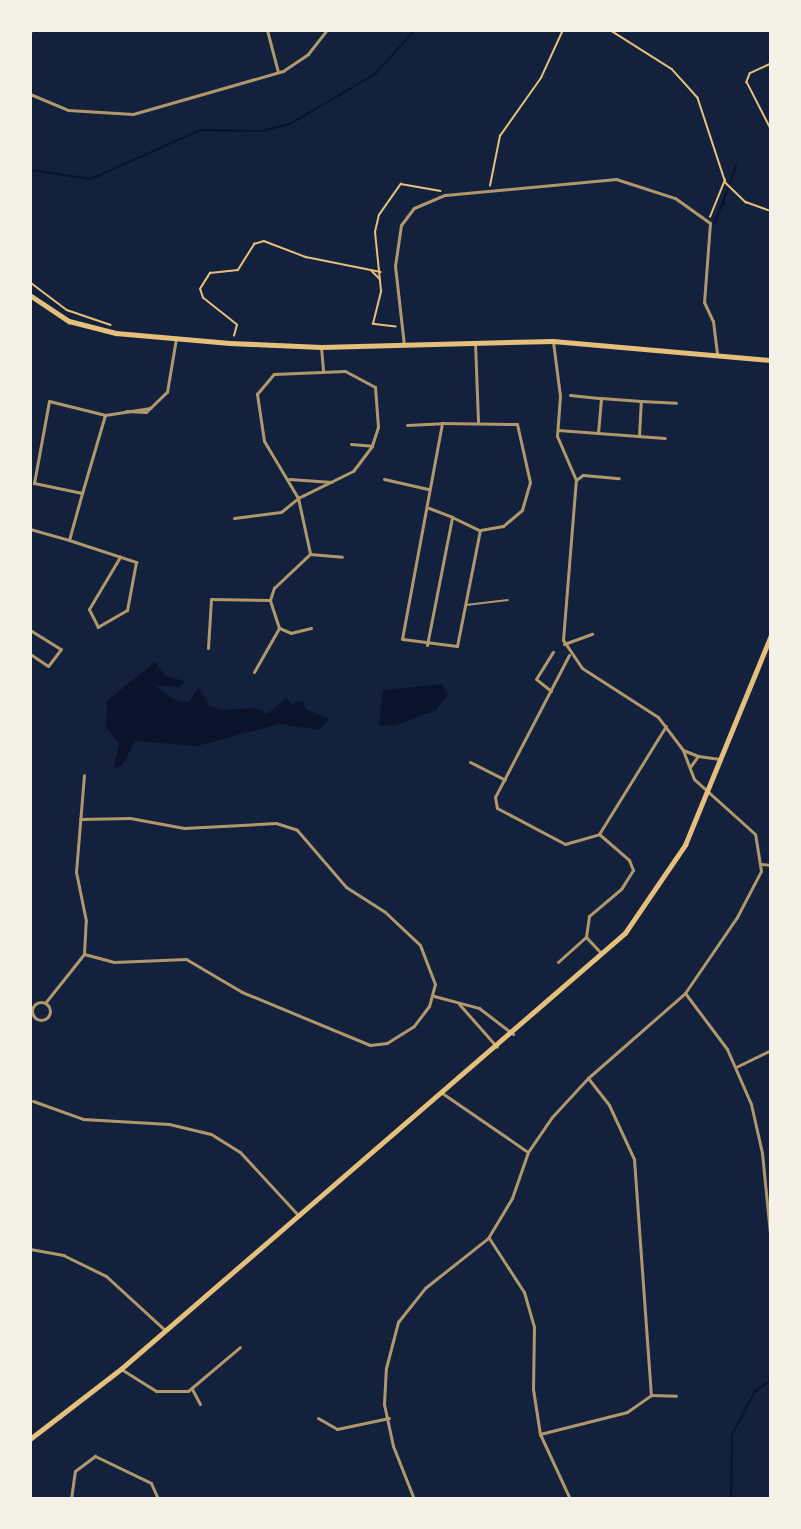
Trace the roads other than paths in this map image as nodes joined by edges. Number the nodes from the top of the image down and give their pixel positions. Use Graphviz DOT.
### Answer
graph roads {
  1 [pos="267,30"];
  2 [pos="327,30"];
  3 [pos="278,72"];
  4 [pos="30,94"];
  5 [pos="30,295"];
  6 [pos="176,338"];
  7 [pos="552,341"];
  8 [pos="475,343"];
  9 [pos="404,345"];
  10 [pos="321,347"];
  11 [pos="717,356"];
  12 [pos="771,360"];
  13 [pos="323,372"];
  14 [pos="570,394"];
  15 [pos="601,398"];
  16 [pos="641,401"];
  17 [pos="676,403"];
  18 [pos="105,415"];
  19 [pos="478,422"];
  20 [pos="442,423"];
  21 [pos="407,425"];
  22 [pos="558,430"];
  23 [pos="598,433"];
  24 [pos="639,436"];
  25 [pos="665,438"];
  26 [pos="351,444"];
  27 [pos="372,446"];
  28 [pos="619,478"];
  29 [pos="289,479"];
  30 [pos="384,479"];
  31 [pos="576,480"];
  32 [pos="332,482"];
  33 [pos="428,489"];
  34 [pos="82,493"];
  35 [pos="298,498"];
  36 [pos="428,508"];
  37 [pos="452,517"];
  38 [pos="234,518"];
  39 [pos="30,529"];
  40 [pos="480,530"];
  41 [pos="69,540"];
  42 [pos="310,554"];
  43 [pos="120,557"];
  44 [pos="342,557"];
  45 [pos="270,600"];
  46 [pos="508,600"];
  47 [pos="465,605"];
  48 [pos="279,628"];
  49 [pos="312,628"];
  50 [pos="30,630"];
  51 [pos="592,634"];
  52 [pos="771,635"];
  53 [pos="564,644"];
  54 [pos="427,645"];
  55 [pos="208,648"];
  56 [pos="553,652"];
  57 [pos="30,654"];
  58 [pos="569,655"];
  59 [pos="254,672"];
  60 [pos="551,691"];
  61 [pos="666,726"];
  62 [pos="683,750"];
  63 [pos="698,756"];
  64 [pos="720,759"];
  65 [pos="470,762"];
  66 [pos="690,768"];
  67 [pos="84,775"];
  68 [pos="505,780"];
  69 [pos="708,789"];
  70 [pos="80,819"];
  71 [pos="599,834"];
  72 [pos="761,864"];
  73 [pos="771,866"];
  74 [pos="586,936"];
  75 [pos="84,954"];
  76 [pos="603,954"];
  77 [pos="558,962"];
  78 [pos="684,993"];
  79 [pos="434,996"];
  80 [pos="45,1003"];
  81 [pos="458,1003"];
  82 [pos="513,1034"];
  83 [pos="497,1047"];
  84 [pos="771,1050"];
  85 [pos="736,1067"];
  86 [pos="588,1078"];
  87 [pos="442,1094"];
  88 [pos="33,1101"];
  89 [pos="528,1152"];
  90 [pos="300,1217"];
  91 [pos="488,1238"];
  92 [pos="771,1243"];
  93 [pos="30,1249"];
  94 [pos="165,1330"];
  95 [pos="240,1347"];
  96 [pos="121,1369"];
  97 [pos="192,1389"];
  98 [pos="651,1395"];
  99 [pos="676,1396"];
  100 [pos="200,1404"];
  101 [pos="318,1418"];
  102 [pos="389,1418"];
  103 [pos="540,1434"];
  104 [pos="30,1439"];
  105 [pos="71,1499"];
  106 [pos="158,1499"];
  107 [pos="414,1499"];
  108 [pos="570,1499"];
  1 -- 3 [label="street"];
  2 -- 3 [label="street"];
  3 -- 4 [label="street"];
  5 -- 6 [label="main road"];
  6 -- 10 [label="main road"];
  6 -- 18 [label="street"];
  7 -- 8 [label="main road"];
  7 -- 11 [label="main road"];
  7 -- 22 [label="street"];
  8 -- 9 [label="main road"];
  8 -- 19 [label="street"];
  9 -- 10 [label="main road"];
  9 -- 11 [label="street"];
  10 -- 13 [label="street"];
  11 -- 12 [label="main road"];
  13 -- 27 [label="street"];
  13 -- 29 [label="street"];
  14 -- 15 [label="street"];
  15 -- 16 [label="street"];
  15 -- 23 [label="street"];
  16 -- 17 [label="street"];
  16 -- 24 [label="street"];
  18 -- 34 [label="street"];
  18 -- 34 [label="street"];
  19 -- 20 [label="street"];
  19 -- 40 [label="street"];
  20 -- 21 [label="street"];
  20 -- 33 [label="street"];
  22 -- 23 [label="street"];
  22 -- 31 [label="street"];
  23 -- 24 [label="street"];
  24 -- 25 [label="street"];
  26 -- 27 [label="street"];
  27 -- 32 [label="street"];
  28 -- 31 [label="street"];
  29 -- 32 [label="street"];
  29 -- 35 [label="street"];
  30 -- 33 [label="street"];
  31 -- 53 [label="street"];
  32 -- 35 [label="street"];
  33 -- 36 [label="street"];
  34 -- 41 [label="street"];
  35 -- 38 [label="street"];
  35 -- 42 [label="street"];
  36 -- 37 [label="street"];
  36 -- 54 [label="street"];
  37 -- 40 [label="street"];
  37 -- 54 [label="street"];
  39 -- 41 [label="street"];
  40 -- 47 [label="street"];
  41 -- 43 [label="street"];
  42 -- 44 [label="street"];
  42 -- 45 [label="street"];
  43 -- 43 [label="street"];
  45 -- 48 [label="street"];
  45 -- 55 [label="street"];
  46 -- 47 [label="lane"];
  47 -- 54 [label="street"];
  48 -- 49 [label="street"];
  48 -- 59 [label="street"];
  50 -- 57 [label="street"];
  51 -- 53 [label="street"];
  52 -- 64 [label="main road"];
  53 -- 58 [label="street"];
  56 -- 60 [label="street"];
  58 -- 60 [label="street"];
  58 -- 61 [label="street"];
  60 -- 68 [label="street"];
  61 -- 62 [label="street"];
  61 -- 71 [label="street"];
  62 -- 63 [label="street"];
  62 -- 66 [label="street"];
  63 -- 64 [label="street"];
  63 -- 66 [label="street"];
  64 -- 69 [label="main road"];
  65 -- 68 [label="street"];
  66 -- 69 [label="street"];
  67 -- 70 [label="street"];
  68 -- 71 [label="street"];
  69 -- 72 [label="street"];
  69 -- 76 [label="main road"];
  70 -- 75 [label="street"];
  70 -- 79 [label="street"];
  71 -- 74 [label="street"];
  72 -- 73 [label="street"];
  72 -- 78 [label="street"];
  74 -- 76 [label="street"];
  74 -- 77 [label="street"];
  75 -- 79 [label="street"];
  75 -- 80 [label="street"];
  76 -- 82 [label="main road"];
  78 -- 85 [label="street"];
  78 -- 86 [label="street"];
  79 -- 81 [label="street"];
  80 -- 80 [label="street"];
  81 -- 82 [label="street"];
  81 -- 83 [label="street"];
  82 -- 83 [label="main road"];
  83 -- 87 [label="main road"];
  84 -- 85 [label="street"];
  85 -- 92 [label="street"];
  86 -- 89 [label="street"];
  86 -- 98 [label="street"];
  87 -- 89 [label="street"];
  87 -- 90 [label="main road"];
  88 -- 90 [label="street"];
  89 -- 91 [label="street"];
  90 -- 94 [label="main road"];
  91 -- 102 [label="street"];
  91 -- 103 [label="street"];
  93 -- 94 [label="street"];
  94 -- 96 [label="main road"];
  95 -- 97 [label="street"];
  96 -- 97 [label="street"];
  96 -- 104 [label="main road"];
  97 -- 100 [label="street"];
  98 -- 99 [label="street"];
  98 -- 103 [label="street"];
  101 -- 102 [label="street"];
  102 -- 107 [label="street"];
  103 -- 108 [label="street"];
  105 -- 106 [label="street"];
}
